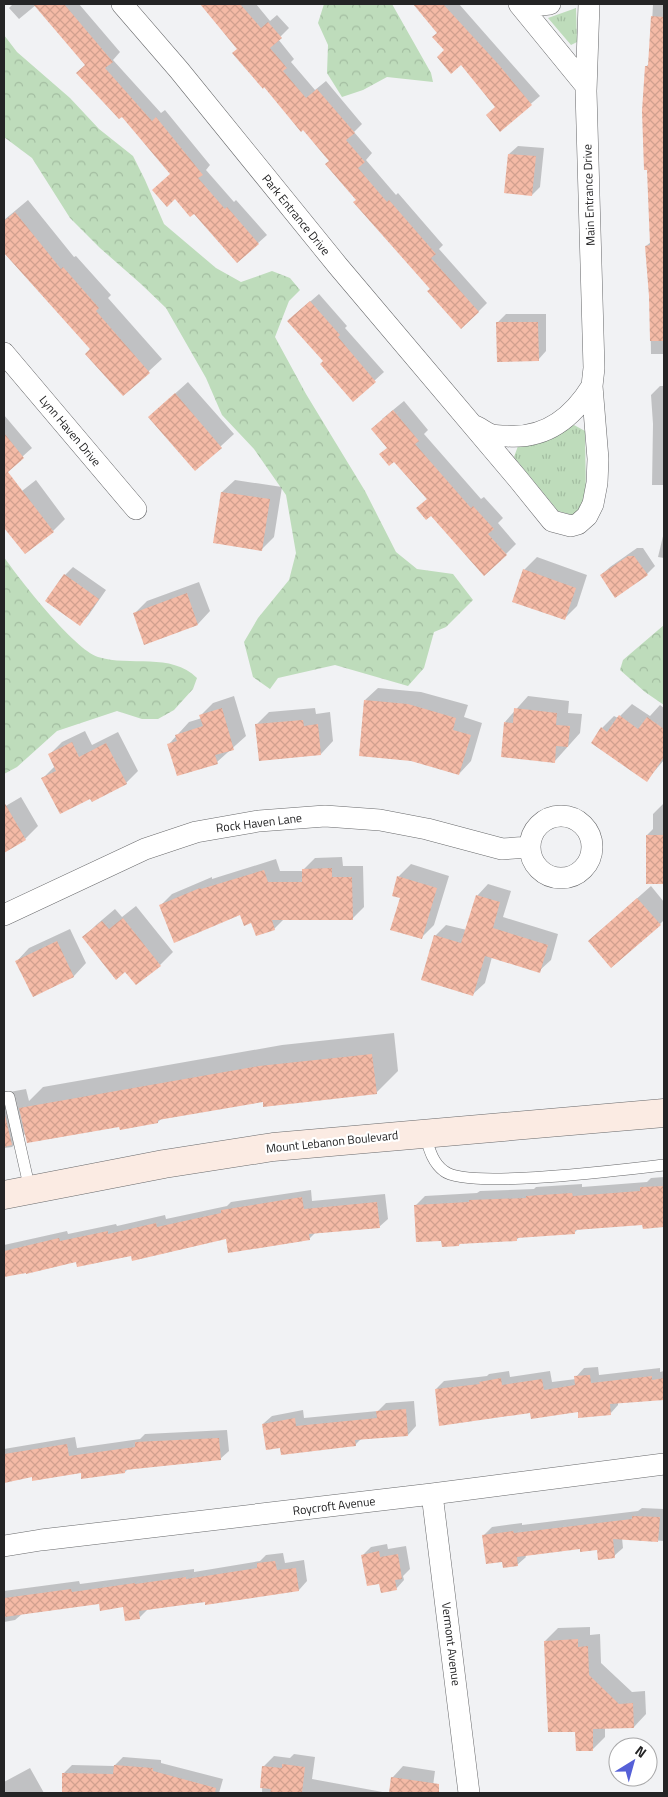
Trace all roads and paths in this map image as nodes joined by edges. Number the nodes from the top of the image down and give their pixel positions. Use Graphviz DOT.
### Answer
graph roads {
  1 [pos="122,4"];
  2 [pos="519,4"];
  3 [pos="528,4"];
  4 [pos="550,4"];
  5 [pos="589,4"];
  6 [pos="586,86"];
  7 [pos="4,353"];
  8 [pos="592,386"];
  9 [pos="472,424"];
  10 [pos="539,432"];
  11 [pos="136,509"];
  12 [pos="571,526"];
  13 [pos="529,847"];
  14 [pos="4,915"];
  15 [pos="4,1098"];
  16 [pos="664,1113"];
  17 [pos="424,1133"];
  18 [pos="664,1165"];
  19 [pos="31,1191"];
  20 [pos="4,1195"];
  21 [pos="664,1464"];
  22 [pos="432,1494"];
  23 [pos="4,1546"];
  24 [pos="469,1793"];
  1 -- 9 [label="street, Park Entrance Drive"];
  2 -- 6 [label="street"];
  3 -- 4 [label="street"];
  5 -- 6 [label="street, Main Entrance Drive"];
  6 -- 8 [label="street, Main Entrance Drive"];
  7 -- 11 [label="street, Lynn Haven Drive"];
  8 -- 10 [label="street, Main Entrance Drive"];
  8 -- 12 [label="street, Main Entrance Drive"];
  9 -- 10 [label="street, Park Entrance Drive"];
  9 -- 12 [label="street, Park Entrance Drive"];
  13 -- 14 [label="street, Rock Haven Lane"];
  15 -- 19 [label="lane"];
  16 -- 17 [label="street, Mount Lebanon Boulevard"];
  17 -- 18 [label="lane"];
  17 -- 19 [label="street, Mount Lebanon Boulevard"];
  19 -- 20 [label="street, Mount Lebanon Boulevard"];
  21 -- 22 [label="street, Roycroft Avenue"];
  22 -- 23 [label="street, Roycroft Avenue"];
  22 -- 24 [label="street, Vermont Avenue"];
}
